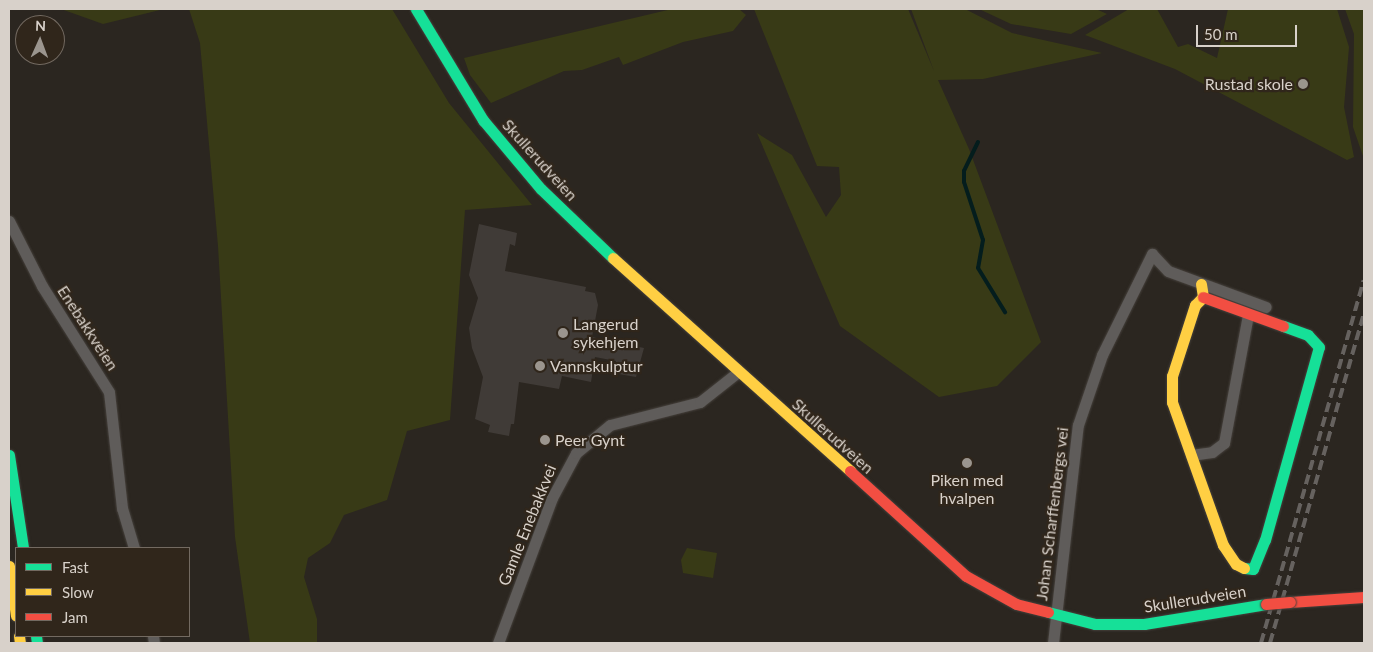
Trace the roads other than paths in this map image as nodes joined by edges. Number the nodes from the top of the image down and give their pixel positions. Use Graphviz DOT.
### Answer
graph roads {
  1 [pos="416,9"];
  2 [pos="9,221"];
  3 [pos="1201,284"];
  4 [pos="1203,297"];
  5 [pos="1266,307"];
  6 [pos="1248,315"];
  7 [pos="738,372"];
  8 [pos="9,455"];
  9 [pos="1192,455"];
  10 [pos="23,547"];
  11 [pos="134,547"];
  12 [pos="9,566"];
  13 [pos="1364,597"];
  14 [pos="15,609"];
  15 [pos="1056,617"];
  16 [pos="498,643"];
  17 [pos="1053,643"];
  1 -- 7 [label="main road, Skullerudveien"];
  2 -- 11 [label="street, Enebakkveien"];
  3 -- 4 [label="main road"];
  3 -- 5 [label="street"];
  3 -- 15 [label="street, Johan Scharffenbergs vei"];
  4 -- 6 [label="main road"];
  4 -- 9 [label="main road"];
  6 -- 9 [label="street"];
  6 -- 9 [label="main road"];
  7 -- 15 [label="main road, Skullerudveien"];
  7 -- 16 [label="street, Gamle Enebakkvei"];
  8 -- 10 [label="main road"];
  12 -- 14 [label="main road"];
  13 -- 15 [label="main road, Skullerudveien, bridge"];
  15 -- 17 [label="street, Johan Scharffenbergs vei"];
}
